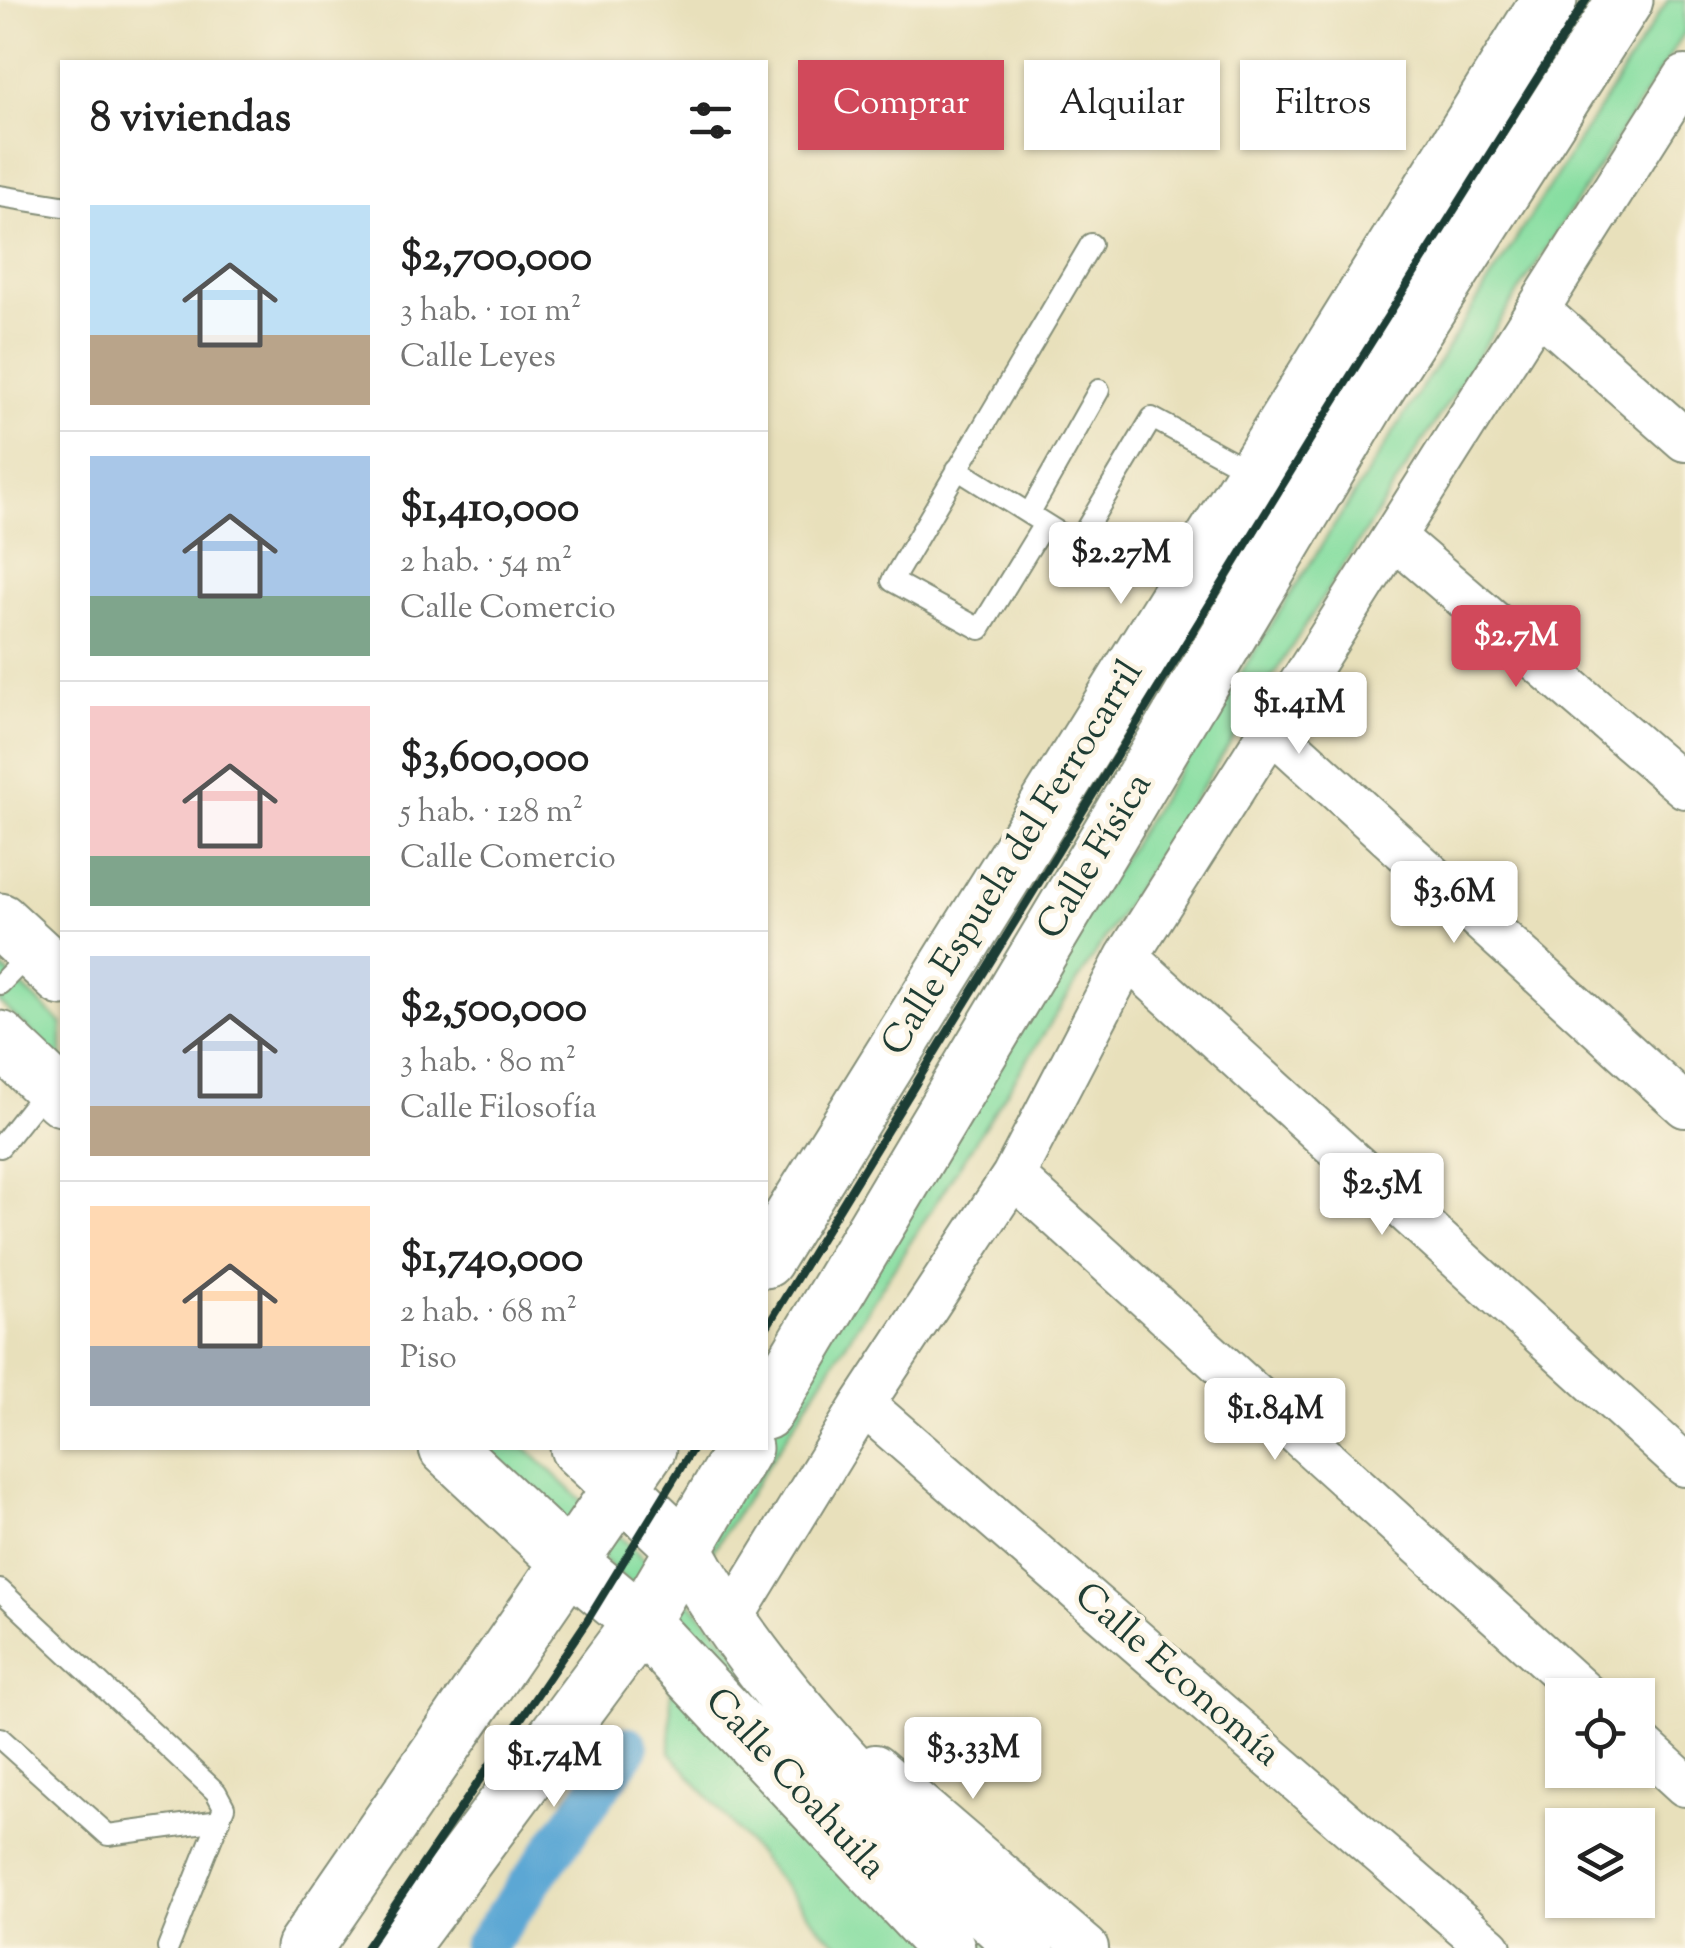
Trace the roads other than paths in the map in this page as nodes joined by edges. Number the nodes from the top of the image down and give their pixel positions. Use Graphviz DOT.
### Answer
graph roads {
  1 [pos="1549,0"];
  2 [pos="1625,0"];
  3 [pos="1681,95"];
  4 [pos="0,196"];
  5 [pos="60,206"];
  6 [pos="1090,244"];
  7 [pos="1538,310"];
  8 [pos="1099,390"];
  9 [pos="1685,440"];
  10 [pos="956,469"];
  11 [pos="1254,473"];
  12 [pos="1036,519"];
  13 [pos="1394,538"];
  14 [pos="1273,731"];
  15 [pos="1685,788"];
  16 [pos="1127,957"];
  17 [pos="0,1040"];
  18 [pos="58,1085"];
  19 [pos="1685,1106"];
  20 [pos="0,1147"];
  21 [pos="1012,1176"];
  22 [pos="768,1255"];
  23 [pos="863,1404"];
  24 [pos="768,1407"];
  25 [pos="449,1450"];
  26 [pos="583,1450"];
  27 [pos="743,1450"];
  28 [pos="1685,1465"];
  29 [pos="635,1469"];
  30 [pos="684,1548"];
  31 [pos="569,1562"];
  32 [pos="0,1590"];
  33 [pos="641,1622"];
  34 [pos="730,1622"];
  35 [pos="1567,1678"];
  36 [pos="808,1724"];
  37 [pos="0,1738"];
  38 [pos="766,1757"];
  39 [pos="1655,1758"];
  40 [pos="1685,1785"];
  41 [pos="220,1820"];
  42 [pos="168,1948"];
  43 [pos="304,1948"];
  44 [pos="399,1948"];
  45 [pos="947,1948"];
  46 [pos="1027,1948"];
  47 [pos="1087,1948"];
  48 [pos="1490,1948"];
  1 -- 11 [label="street, Calle Espuela del Ferrocarril"];
  2 -- 24 [label="street, Calle Física"];
  3 -- 7 [label="street, Calle Física"];
  4 -- 5 [label="lane"];
  6 -- 10 [label="lane"];
  7 -- 9 [label="street"];
  7 -- 13 [label="street, Calle Física"];
  8 -- 12 [label="lane"];
  10 -- 12 [label="lane"];
  10 -- 12 [label="lane"];
  11 -- 12 [label="lane"];
  11 -- 22 [label="street, Calle Espuela del Ferrocarril"];
  13 -- 14 [label="street, Calle Física"];
  13 -- 15 [label="street"];
  14 -- 16 [label="street, Calle Física"];
  14 -- 19 [label="street"];
  16 -- 21 [label="street, Calle Física"];
  16 -- 28 [label="street"];
  17 -- 18 [label="street"];
  18 -- 20 [label="lane"];
  21 -- 23 [label="street, Calle Física"];
  21 -- 35 [label="street"];
  23 -- 34 [label="street, Calle Física"];
  23 -- 48 [label="street, Calle Economía"];
  25 -- 31 [label="street, Calle Coahuila"];
  26 -- 29 [label="street, Calle Coahuila"];
  27 -- 30 [label="street"];
  29 -- 30 [label="street, Calle Coahuila"];
  29 -- 31 [label="street"];
  30 -- 33 [label="street"];
  30 -- 34 [label="street, Calle Coahuila"];
  31 -- 33 [label="street, Calle Coahuila"];
  31 -- 43 [label="street"];
  32 -- 41 [label="lane"];
  33 -- 38 [label="street, Calle Coahuila"];
  33 -- 44 [label="street"];
  34 -- 36 [label="street, Calle Coahuila"];
  36 -- 38 [label="street"];
  36 -- 46 [label="street, Calle Coahuila"];
  36 -- 47 [label="street"];
  37 -- 41 [label="lane"];
  38 -- 45 [label="street, Calle Coahuila"];
  39 -- 40 [label="street"];
  41 -- 42 [label="lane"];
}
